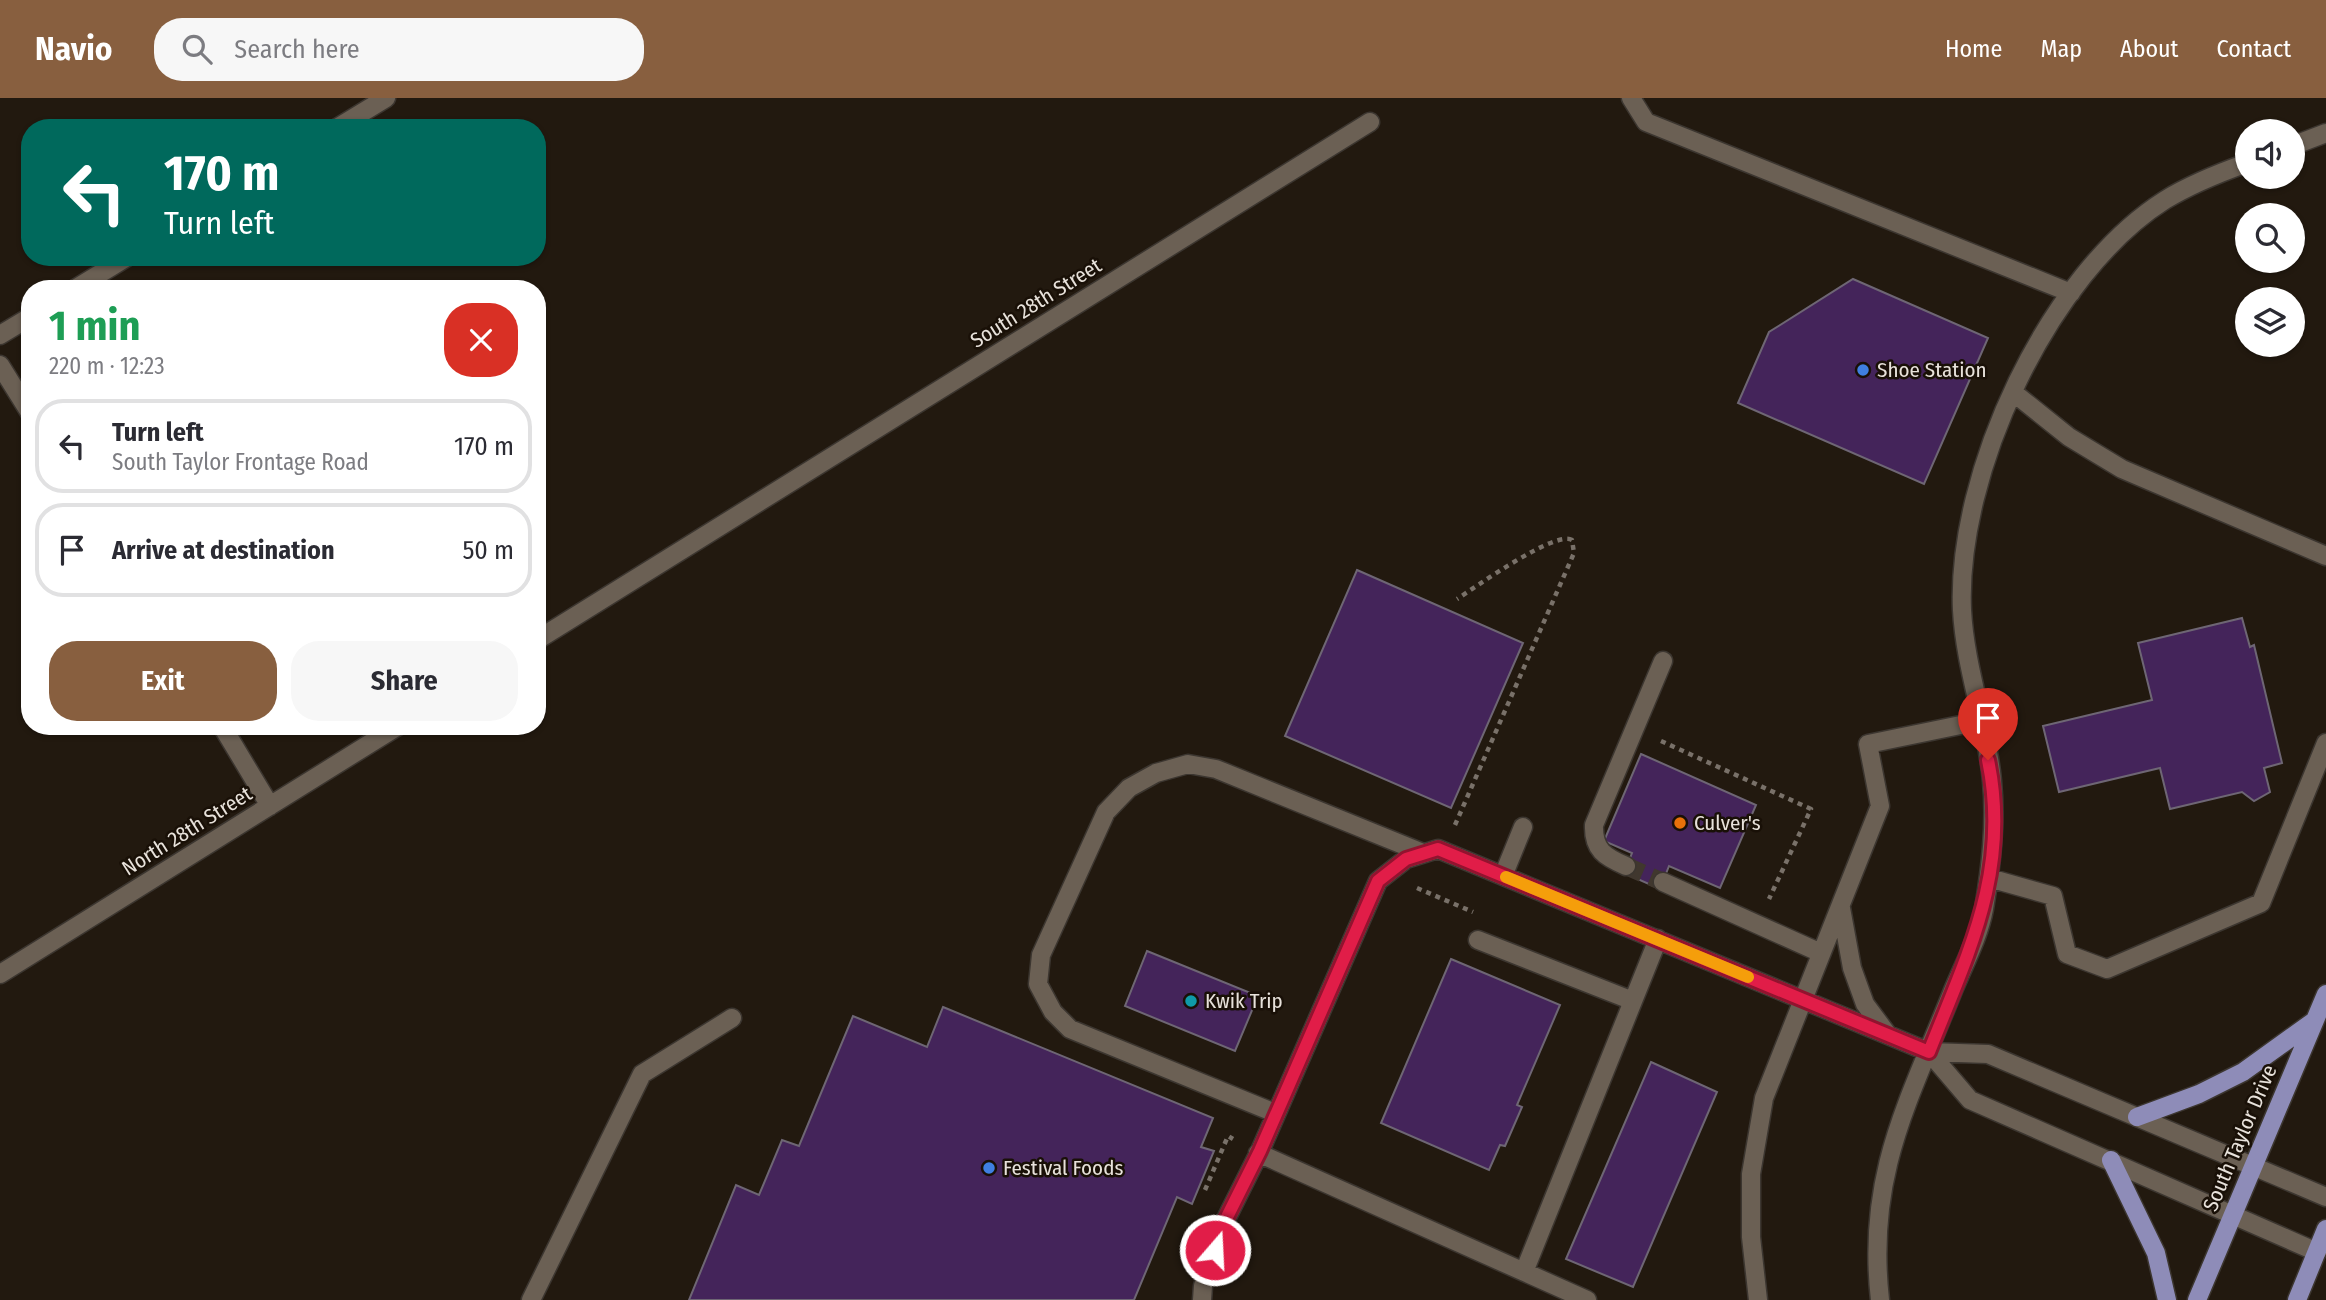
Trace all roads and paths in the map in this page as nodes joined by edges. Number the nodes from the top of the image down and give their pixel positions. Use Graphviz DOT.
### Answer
graph roads {
  1 [pos="386,98"];
  2 [pos="1631,98"];
  3 [pos="352,119"];
  4 [pos="1370,122"];
  5 [pos="2326,133"];
  6 [pos="2305,141"];
  7 [pos="2235,167"];
  8 [pos="112,266"];
  9 [pos="90,280"];
  10 [pos="2071,293"];
  11 [pos="21,322"];
  12 [pos="0,335"];
  13 [pos="0,365"];
  14 [pos="2014,393"];
  15 [pos="21,399"];
  16 [pos="2326,556"];
  17 [pos="1457,599"];
  18 [pos="546,634"];
  19 [pos="1664,661"];
  20 [pos="1980,721"];
  21 [pos="1635,729"];
  22 [pos="228,735"];
  23 [pos="384,735"];
  24 [pos="2326,743"];
  25 [pos="271,806"];
  26 [pos="1523,827"];
  27 [pos="1444,851"];
  28 [pos="1423,853"];
  29 [pos="1626,866"];
  30 [pos="1386,874"];
  31 [pos="1503,876"];
  32 [pos="1989,878"];
  33 [pos="1662,882"];
  34 [pos="1841,908"];
  35 [pos="1757,924"];
  36 [pos="1478,940"];
  37 [pos="1658,940"];
  38 [pos="1821,953"];
  39 [pos="0,974"];
  40 [pos="2326,994"];
  41 [pos="1801,999"];
  42 [pos="1633,1001"];
  43 [pos="732,1018"];
  44 [pos="2314,1021"];
  45 [pos="1888,1035"];
  46 [pos="1929,1052"];
  47 [pos="1275,1113"];
  48 [pos="2137,1117"];
  49 [pos="1258,1153"];
  50 [pos="2111,1160"];
  51 [pos="2253,1167"];
  52 [pos="2326,1197"];
  53 [pos="2234,1213"];
  54 [pos="2326,1229"];
  55 [pos="2317,1252"];
  56 [pos="1524,1272"];
  57 [pos="531,1300"];
  58 [pos="1202,1300"];
  59 [pos="1587,1300"];
  60 [pos="1758,1300"];
  61 [pos="1880,1300"];
  62 [pos="2167,1300"];
  63 [pos="2197,1300"];
  64 [pos="2297,1300"];
  1 -- 3 [label="street"];
  2 -- 10 [label="street"];
  4 -- 18 [label="street, South 28th Street"];
  5 -- 6 [label="street"];
  7 -- 10 [label="street"];
  8 -- 9 [label="street"];
  10 -- 14 [label="street"];
  11 -- 12 [label="street"];
  13 -- 15 [label="street"];
  14 -- 16 [label="street"];
  14 -- 20 [label="street"];
  17 -- 27 [label="path"];
  19 -- 21 [label="street"];
  20 -- 32 [label="street"];
  20 -- 34 [label="street"];
  21 -- 29 [label="street"];
  21 -- 35 [label="path"];
  22 -- 25 [label="street"];
  23 -- 25 [label="street, North 28th Street"];
  24 -- 32 [label="street"];
  25 -- 39 [label="street, North 28th Street"];
  26 -- 31 [label="street"];
  27 -- 28 [label="street"];
  27 -- 31 [label="street"];
  28 -- 30 [label="street"];
  28 -- 47 [label="street"];
  30 -- 36 [label="path"];
  30 -- 47 [label="street"];
  31 -- 37 [label="street"];
  32 -- 46 [label="street"];
  33 -- 35 [label="street"];
  34 -- 38 [label="street"];
  34 -- 45 [label="street"];
  35 -- 38 [label="street"];
  36 -- 42 [label="street"];
  37 -- 41 [label="street"];
  37 -- 42 [label="street"];
  38 -- 41 [label="street"];
  40 -- 44 [label="main road, South Taylor Drive"];
  41 -- 45 [label="street"];
  41 -- 60 [label="street"];
  42 -- 56 [label="street"];
  43 -- 57 [label="street"];
  44 -- 48 [label="main road"];
  44 -- 51 [label="main road, South Taylor Drive"];
  45 -- 46 [label="street"];
  46 -- 48 [label="street"];
  46 -- 50 [label="street"];
  46 -- 61 [label="street"];
  47 -- 49 [label="street"];
  48 -- 51 [label="street"];
  49 -- 56 [label="street"];
  49 -- 58 [label="street"];
  50 -- 53 [label="street"];
  50 -- 62 [label="main road"];
  51 -- 52 [label="street"];
  51 -- 53 [label="main road, South Taylor Drive"];
  53 -- 55 [label="street"];
  53 -- 63 [label="main road, South Taylor Drive"];
  54 -- 55 [label="main road"];
  55 -- 64 [label="main road"];
  56 -- 59 [label="street"];
}
